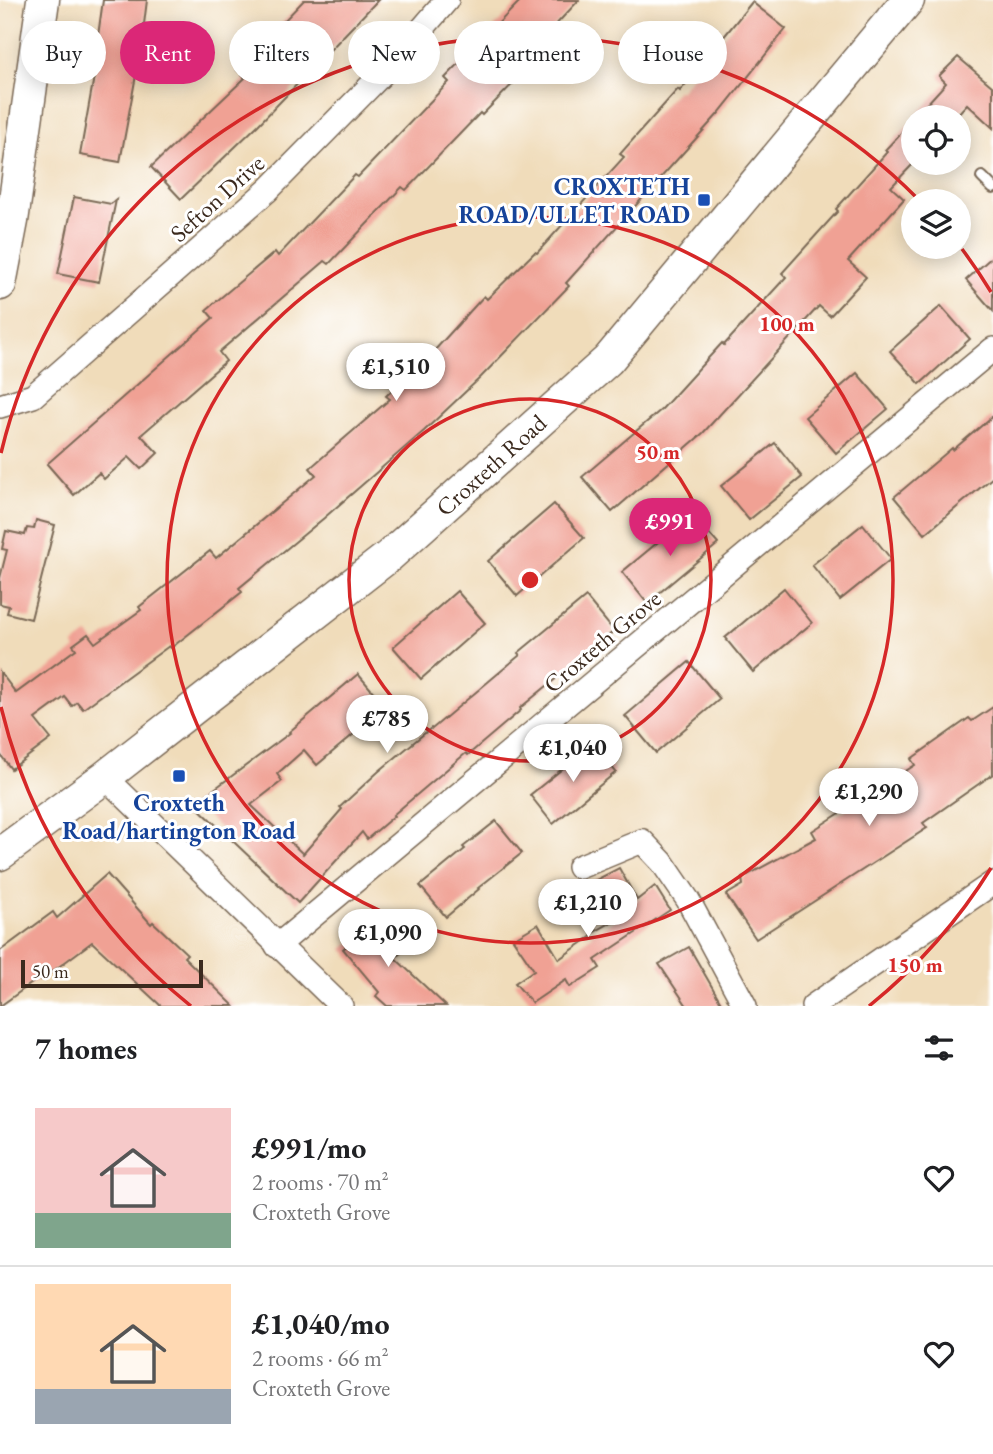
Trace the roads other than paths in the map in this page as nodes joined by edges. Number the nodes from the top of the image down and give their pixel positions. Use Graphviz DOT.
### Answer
graph roads {
  1 [pos="43,0"];
  2 [pos="447,0"];
  3 [pos="908,0"];
  4 [pos="982,177"];
  5 [pos="993,188"];
  6 [pos="0,284"];
  7 [pos="993,349"];
  8 [pos="0,406"];
  9 [pos="105,777"];
  10 [pos="0,854"];
  11 [pos="579,867"];
  12 [pos="993,883"];
  13 [pos="277,946"];
  14 [pos="341,1006"];
  15 [pos="745,1006"];
  16 [pos="813,1006"];
  1 -- 6 [label="main road"];
  2 -- 8 [label="street, Sefton Drive"];
  3 -- 9 [label="main road, Croxteth Road"];
  4 -- 5 [label="lane"];
  7 -- 13 [label="street, Croxteth Grove"];
  9 -- 10 [label="main road, Croxteth Road"];
  9 -- 13 [label="street"];
  11 -- 15 [label="street"];
  12 -- 16 [label="street"];
  13 -- 14 [label="street"];
}
